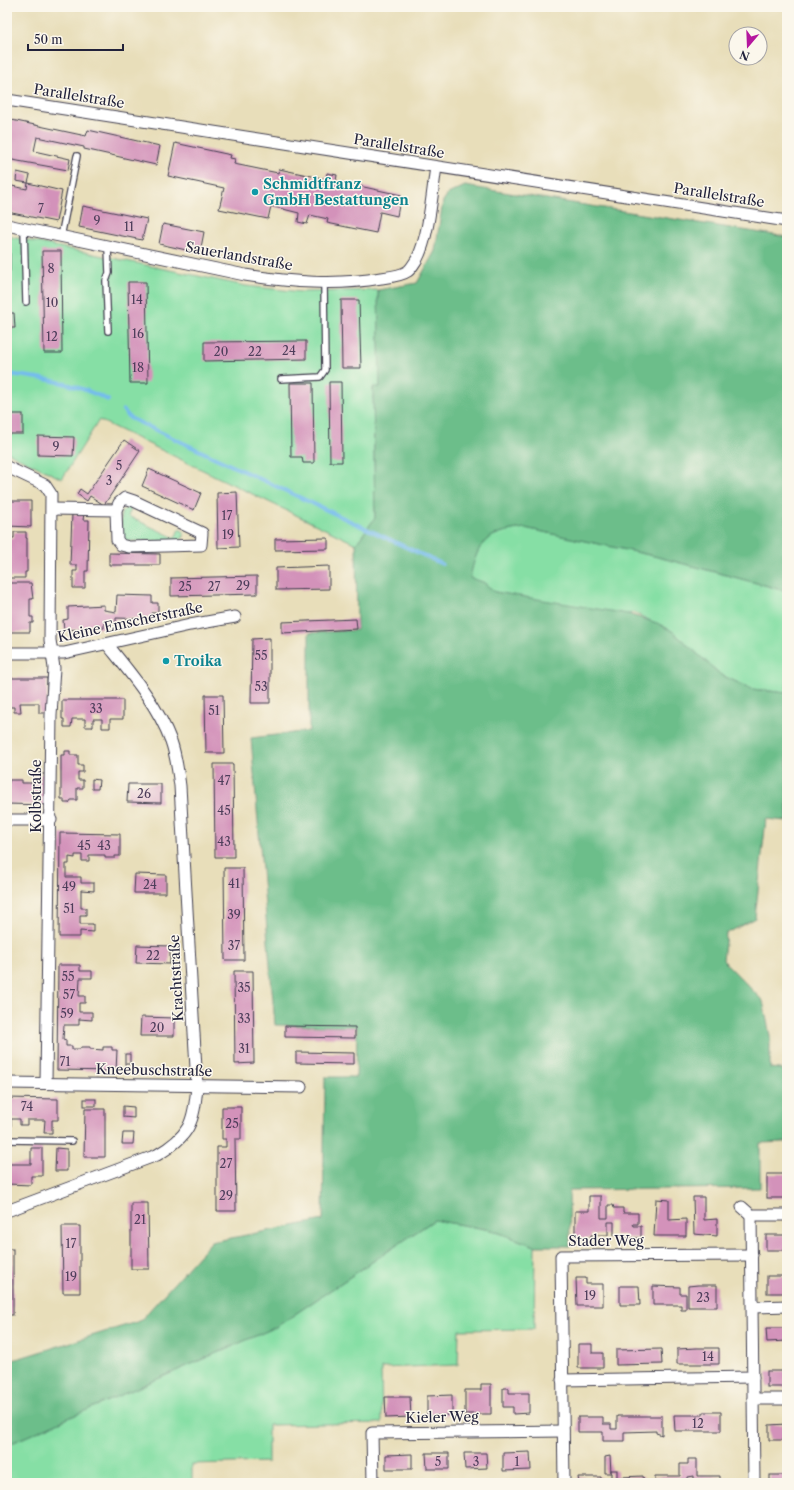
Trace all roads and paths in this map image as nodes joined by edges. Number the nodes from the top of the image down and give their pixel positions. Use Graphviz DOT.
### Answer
graph roads {
  1 [pos="7,100"];
  2 [pos="77,156"];
  3 [pos="436,167"];
  4 [pos="787,221"];
  5 [pos="7,225"];
  6 [pos="24,229"];
  7 [pos="61,237"];
  8 [pos="108,247"];
  9 [pos="324,282"];
  10 [pos="26,302"];
  11 [pos="108,331"];
  12 [pos="281,379"];
  13 [pos="7,467"];
  14 [pos="52,508"];
  15 [pos="116,510"];
  16 [pos="235,617"];
  17 [pos="107,644"];
  18 [pos="7,653"];
  19 [pos="52,654"];
  20 [pos="7,820"];
  21 [pos="51,820"];
  22 [pos="7,1083"];
  23 [pos="46,1083"];
  24 [pos="197,1086"];
  25 [pos="301,1087"];
  26 [pos="7,1140"];
  27 [pos="72,1141"];
  28 [pos="742,1207"];
  29 [pos="7,1211"];
  30 [pos="751,1215"];
  31 [pos="787,1215"];
  32 [pos="752,1255"];
  33 [pos="787,1306"];
  34 [pos="753,1307"];
  35 [pos="753,1377"];
  36 [pos="562,1380"];
  37 [pos="787,1398"];
  38 [pos="753,1399"];
  39 [pos="563,1431"];
  40 [pos="373,1483"];
  41 [pos="564,1483"];
  42 [pos="754,1483"];
  1 -- 3 [label="street, Parallelstraße"];
  2 -- 7 [label="lane"];
  3 -- 4 [label="street, Parallelstraße"];
  3 -- 9 [label="street, Sauerlandstraße"];
  5 -- 6 [label="street, Sauerlandstraße"];
  6 -- 7 [label="street, Sauerlandstraße"];
  6 -- 10 [label="lane"];
  7 -- 8 [label="street, Sauerlandstraße"];
  8 -- 9 [label="street, Sauerlandstraße"];
  8 -- 11 [label="lane"];
  9 -- 12 [label="lane"];
  13 -- 14 [label="street, Kolbstraße"];
  14 -- 15 [label="street"];
  14 -- 19 [label="street, Kolbstraße"];
  15 -- 15 [label="street"];
  16 -- 17 [label="street, Kleine Emscherstraße"];
  17 -- 19 [label="street, Kleine Emscherstraße"];
  17 -- 24 [label="street, Krachtstraße"];
  18 -- 19 [label="street, Kleine Emscherstraße"];
  19 -- 21 [label="street, Kolbstraße"];
  20 -- 21 [label="street"];
  21 -- 23 [label="street, Kolbstraße"];
  22 -- 23 [label="street, Kneebuschstraße"];
  23 -- 24 [label="street, Kneebuschstraße"];
  24 -- 25 [label="street, Kneebuschstraße"];
  24 -- 29 [label="street, Krachtstraße"];
  26 -- 27 [label="lane"];
  28 -- 30 [label="street"];
  30 -- 31 [label="street"];
  30 -- 32 [label="street"];
  32 -- 34 [label="street"];
  32 -- 36 [label="street, Stader Weg"];
  33 -- 34 [label="street"];
  34 -- 35 [label="street"];
  35 -- 36 [label="street"];
  35 -- 38 [label="street"];
  36 -- 39 [label="street, Stader Weg"];
  37 -- 38 [label="street"];
  38 -- 42 [label="street"];
  39 -- 40 [label="street, Kieler Weg"];
  39 -- 41 [label="street, Stader Weg"];
}
